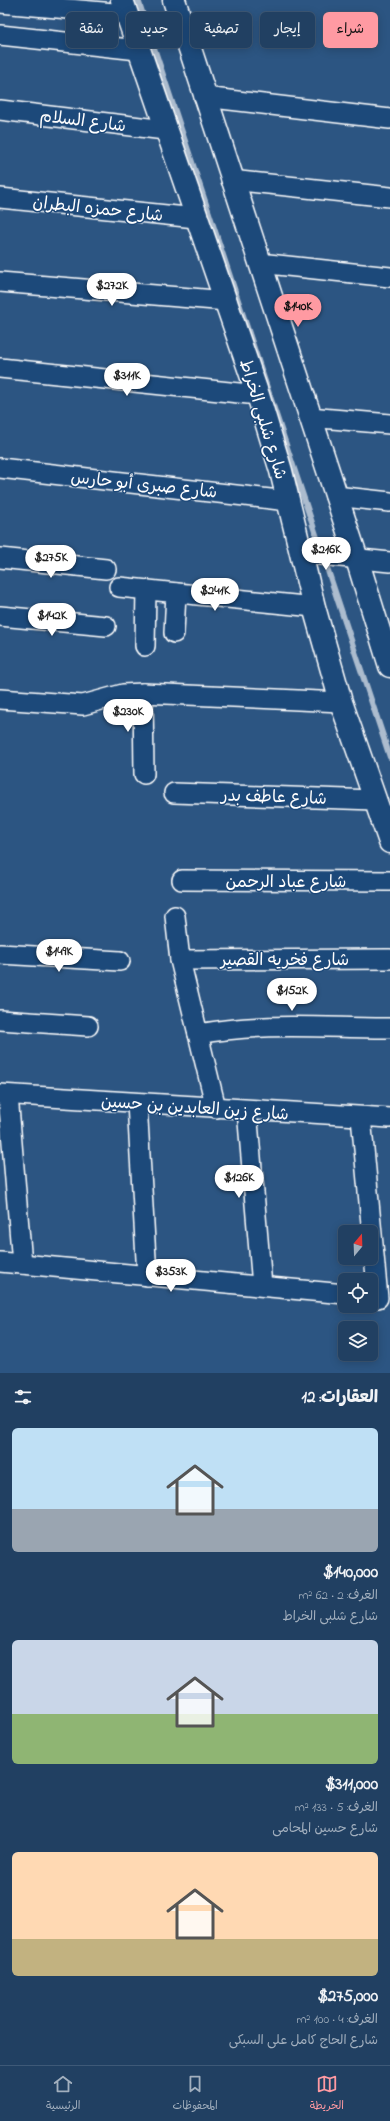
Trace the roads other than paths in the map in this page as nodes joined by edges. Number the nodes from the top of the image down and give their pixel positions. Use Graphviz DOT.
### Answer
graph roads {
  1 [pos="174,0"];
  2 [pos="0,3"];
  3 [pos="124,7"];
  4 [pos="0,35"];
  5 [pos="138,50"];
  6 [pos="204,97"];
  7 [pos="0,110"];
  8 [pos="390,119"];
  9 [pos="165,130"];
  10 [pos="231,180"];
  11 [pos="0,198"];
  12 [pos="390,198"];
  13 [pos="196,218"];
  14 [pos="259,263"];
  15 [pos="390,277"];
  16 [pos="0,282"];
  17 [pos="227,301"];
  18 [pos="0,368"];
  19 [pos="258,395"];
  20 [pos="309,416"];
  21 [pos="390,424"];
  22 [pos="0,468"];
  23 [pos="335,496"];
  24 [pos="288,501"];
  25 [pos="390,502"];
  26 [pos="307,554"];
  27 [pos="0,558"];
  28 [pos="349,558"];
  29 [pos="390,562"];
  30 [pos="106,569"];
  31 [pos="119,587"];
  32 [pos="146,590"];
  33 [pos="176,593"];
  34 [pos="314,607"];
  35 [pos="0,616"];
  36 [pos="106,626"];
  37 [pos="174,633"];
  38 [pos="145,646"];
  39 [pos="390,666"];
  40 [pos="143,693"];
  41 [pos="0,699"];
  42 [pos="341,702"];
  43 [pos="144,774"];
  44 [pos="174,793"];
  45 [pos="374,800"];
  46 [pos="390,842"];
  47 [pos="182,880"];
  48 [pos="390,882"];
  49 [pos="175,916"];
  50 [pos="0,954"];
  51 [pos="390,959"];
  52 [pos="180,960"];
  53 [pos="120,961"];
  54 [pos="0,1020"];
  55 [pos="88,1026"];
  56 [pos="390,1028"];
  57 [pos="198,1034"];
  58 [pos="4,1095"];
  59 [pos="137,1103"];
  60 [pos="216,1108"];
  61 [pos="247,1110"];
  62 [pos="361,1117"];
  63 [pos="390,1118"];
  64 [pos="0,1262"];
  65 [pos="22,1264"];
  66 [pos="147,1276"];
  67 [pos="262,1286"];
  68 [pos="338,1293"];
  69 [pos="380,1297"];
  1 -- 6 [label="street"];
  2 -- 3 [label="street"];
  3 -- 5 [label="street, شارع شلبى الخراط"];
  4 -- 5 [label="street"];
  5 -- 9 [label="street, شارع شلبى الخراط"];
  6 -- 8 [label="street"];
  6 -- 10 [label="street"];
  7 -- 9 [label="street, شارع السلام"];
  9 -- 13 [label="street, شارع شلبى الخراط"];
  10 -- 12 [label="street"];
  10 -- 14 [label="street"];
  11 -- 13 [label="street, شارع حمزه البطران"];
  13 -- 17 [label="street, شارع شلبى الخراط"];
  14 -- 15 [label="street"];
  14 -- 20 [label="street"];
  16 -- 17 [label="street"];
  17 -- 19 [label="street, شارع شلبى الخراط"];
  18 -- 19 [label="street"];
  19 -- 24 [label="street, شارع شلبى الخراط"];
  20 -- 21 [label="street"];
  20 -- 23 [label="street"];
  22 -- 24 [label="street, شارع صبرى أبو حارس"];
  23 -- 25 [label="street"];
  23 -- 28 [label="street"];
  24 -- 26 [label="street, شارع شلبى الخراط"];
  26 -- 28 [label="street"];
  26 -- 34 [label="street, شارع شلبى الخراط"];
  27 -- 30 [label="street"];
  28 -- 29 [label="street"];
  28 -- 39 [label="street"];
  31 -- 32 [label="street"];
  32 -- 33 [label="street"];
  32 -- 38 [label="street"];
  33 -- 34 [label="street"];
  33 -- 37 [label="street"];
  34 -- 42 [label="street, شارع شلبى الخراط"];
  35 -- 36 [label="street"];
  40 -- 41 [label="street"];
  40 -- 42 [label="street"];
  40 -- 43 [label="street"];
  42 -- 45 [label="street, شارع شلبى الخراط"];
  44 -- 45 [label="street, شارع عاطف بدر"];
  45 -- 46 [label="street, شارع شلبى الخراط"];
  47 -- 48 [label="street, شارع عباد الرحمن"];
  49 -- 52 [label="street"];
  50 -- 53 [label="street"];
  51 -- 52 [label="street, شارع فخريه القصير"];
  52 -- 57 [label="street"];
  54 -- 55 [label="street"];
  56 -- 57 [label="street"];
  57 -- 60 [label="street"];
  58 -- 59 [label="street, شارع زين العابدين بن حسين"];
  58 -- 65 [label="street"];
  59 -- 60 [label="street, شارع زين العابدين بن حسين"];
  59 -- 66 [label="street"];
  60 -- 61 [label="street, شارع زين العابدين بن حسين"];
  61 -- 62 [label="street, شارع زين العابدين بن حسين"];
  61 -- 67 [label="street"];
  62 -- 63 [label="street, شارع زين العابدين بن حسين"];
  62 -- 69 [label="street"];
  64 -- 65 [label="street"];
  65 -- 66 [label="street"];
  66 -- 67 [label="street"];
  67 -- 68 [label="street"];
}
